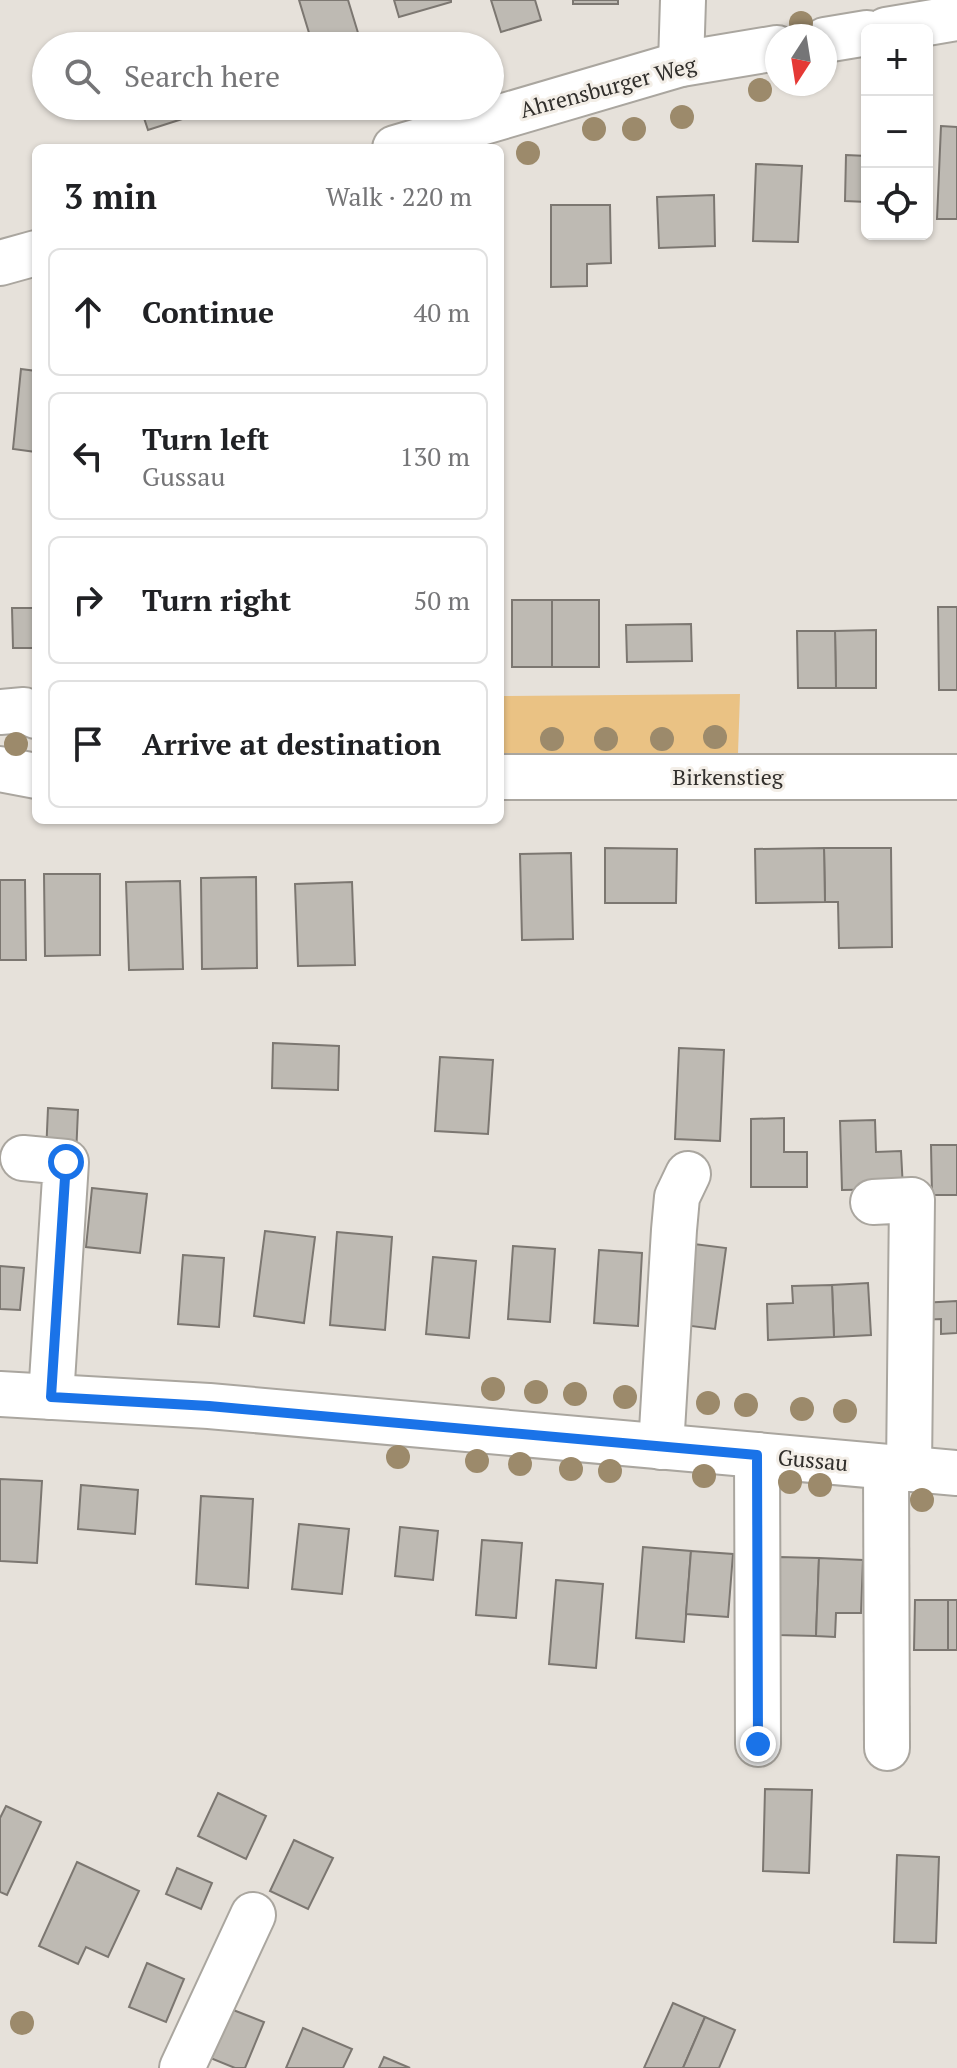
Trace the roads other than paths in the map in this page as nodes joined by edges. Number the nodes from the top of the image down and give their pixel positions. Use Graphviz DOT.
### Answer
graph roads {
  1 [pos="683,0"];
  2 [pos="957,18"];
  3 [pos="922,24"];
  4 [pos="861,34"];
  5 [pos="837,38"];
  6 [pos="765,50"];
  7 [pos="681,64"];
  8 [pos="504,116"];
  9 [pos="490,120"];
  10 [pos="409,144"];
  11 [pos="32,254"];
  12 [pos="0,263"];
  13 [pos="0,712"];
  14 [pos="32,714"];
  15 [pos="0,769"];
  16 [pos="32,775"];
  17 [pos="504,777"];
  18 [pos="957,777"];
  19 [pos="23,1158"];
  20 [pos="688,1174"];
  21 [pos="873,1202"];
  22 [pos="0,1394"];
  23 [pos="51,1397"];
  24 [pos="661,1447"];
  25 [pos="757,1455"];
  26 [pos="897,1468"];
  27 [pos="957,1473"];
  28 [pos="758,1744"];
  29 [pos="887,1748"];
  30 [pos="253,1915"];
  31 [pos="182,2068"];
  1 -- 7 [label="street"];
  2 -- 3 [label="street"];
  4 -- 5 [label="street"];
  6 -- 7 [label="street, Ahrensburger Weg"];
  7 -- 8 [label="street, Ahrensburger Weg"];
  9 -- 10 [label="street, Ahrensburger Weg"];
  11 -- 12 [label="street"];
  13 -- 14 [label="street"];
  15 -- 16 [label="street"];
  17 -- 18 [label="street, Birkenstieg"];
  19 -- 23 [label="street"];
  20 -- 24 [label="street"];
  21 -- 26 [label="street"];
  22 -- 23 [label="street, Gussau"];
  23 -- 24 [label="street, Gussau"];
  24 -- 25 [label="street, Gussau"];
  25 -- 26 [label="street, Gussau"];
  25 -- 28 [label="street"];
  26 -- 27 [label="street, Gussau"];
  26 -- 29 [label="street"];
  30 -- 31 [label="street"];
}
